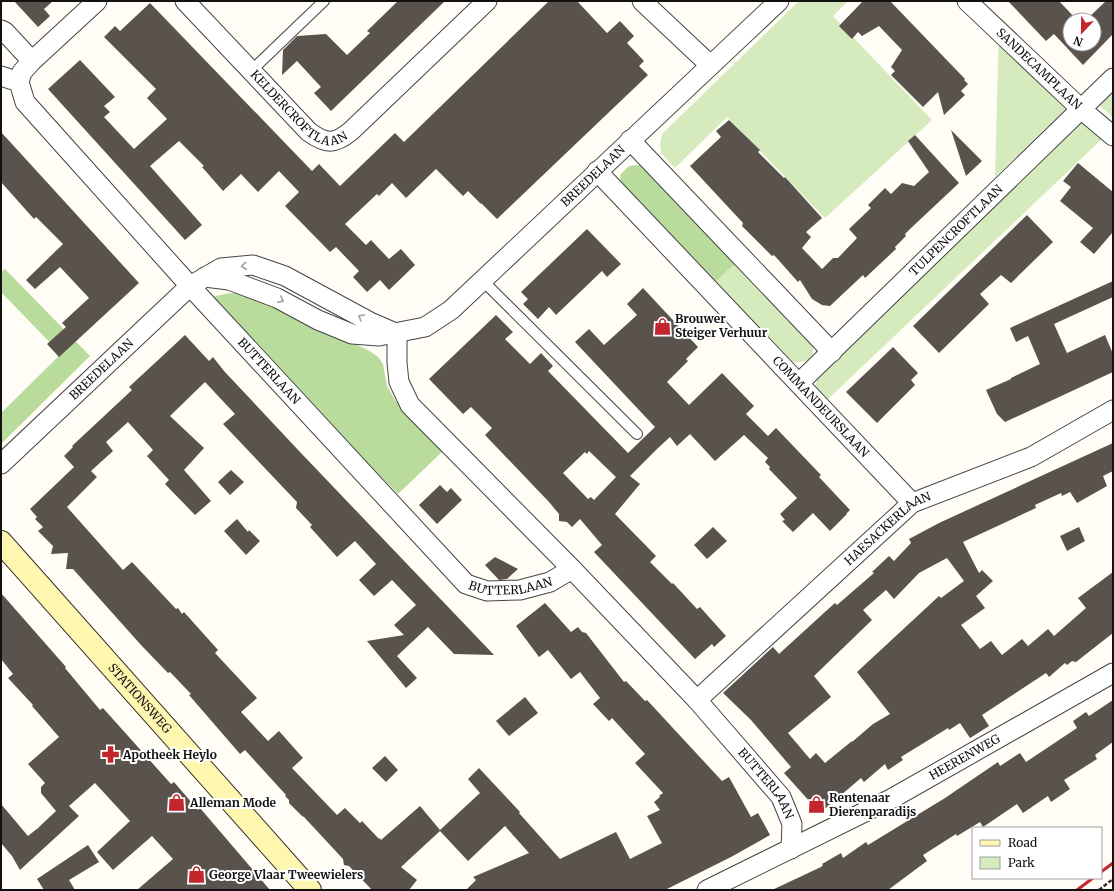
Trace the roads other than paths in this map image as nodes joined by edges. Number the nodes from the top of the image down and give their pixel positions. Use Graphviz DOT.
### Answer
graph roads {
  1 [pos="185,1"];
  2 [pos="324,1"];
  3 [pos="487,1"];
  4 [pos="642,1"];
  5 [pos="779,1"];
  6 [pos="967,1"];
  7 [pos="93,2"];
  8 [pos="1,30"];
  9 [pos="32,61"];
  10 [pos="710,65"];
  11 [pos="251,71"];
  12 [pos="1,76"];
  13 [pos="1113,78"];
  14 [pos="19,82"];
  15 [pos="1081,109"];
  16 [pos="1113,136"];
  17 [pos="630,140"];
  18 [pos="597,171"];
  19 [pos="482,280"];
  20 [pos="197,281"];
  21 [pos="397,333"];
  22 [pos="832,352"];
  23 [pos="799,383"];
  24 [pos="1113,410"];
  25 [pos="638,434"];
  26 [pos="1,464"];
  27 [pos="912,503"];
  28 [pos="1,542"];
  29 [pos="572,569"];
  30 [pos="1113,673"];
  31 [pos="697,700"];
  32 [pos="791,849"];
  33 [pos="310,890"];
  34 [pos="707,890"];
  1 -- 11 [label="street, KELDERCROFTLAAN"];
  2 -- 11 [label="lane"];
  3 -- 11 [label="street, KELDERCROFTLAAN"];
  4 -- 10 [label="street"];
  5 -- 10 [label="street, BREEDELAAN"];
  6 -- 15 [label="street, SANDECAMPLAAN"];
  7 -- 9 [label="street"];
  8 -- 9 [label="street"];
  9 -- 14 [label="street"];
  10 -- 17 [label="street, BREEDELAAN"];
  12 -- 14 [label="street"];
  13 -- 15 [label="street, TULPENCROFTLAAN"];
  14 -- 20 [label="street, BUTTERLAAN"];
  15 -- 16 [label="street, SANDECAMPLAAN"];
  15 -- 22 [label="street, TULPENCROFTLAAN"];
  17 -- 18 [label="street, BREEDELAAN"];
  17 -- 22 [label="street"];
  18 -- 19 [label="street, BREEDELAAN"];
  18 -- 23 [label="street, COMMANDEURSLAAN"];
  19 -- 21 [label="street, BREEDELAAN"];
  19 -- 25 [label="lane"];
  20 -- 21 [label="street, BREEDELAAN"];
  20 -- 26 [label="street, BREEDELAAN"];
  20 -- 29 [label="street, BUTTERLAAN"];
  21 -- 29 [label="street, BUTTERLAAN"];
  22 -- 23 [label="street, TULPENCROFTLAAN"];
  23 -- 27 [label="street, COMMANDEURSLAAN"];
  24 -- 27 [label="street, HAESACKERLAAN"];
  27 -- 31 [label="street, HAESACKERLAAN"];
  28 -- 33 [label="street, STATIONSWEG"];
  29 -- 31 [label="street, BUTTERLAAN"];
  30 -- 32 [label="street, HEERENWEG"];
  31 -- 32 [label="street, BUTTERLAAN"];
  32 -- 34 [label="street, HEERENWEG"];
}
